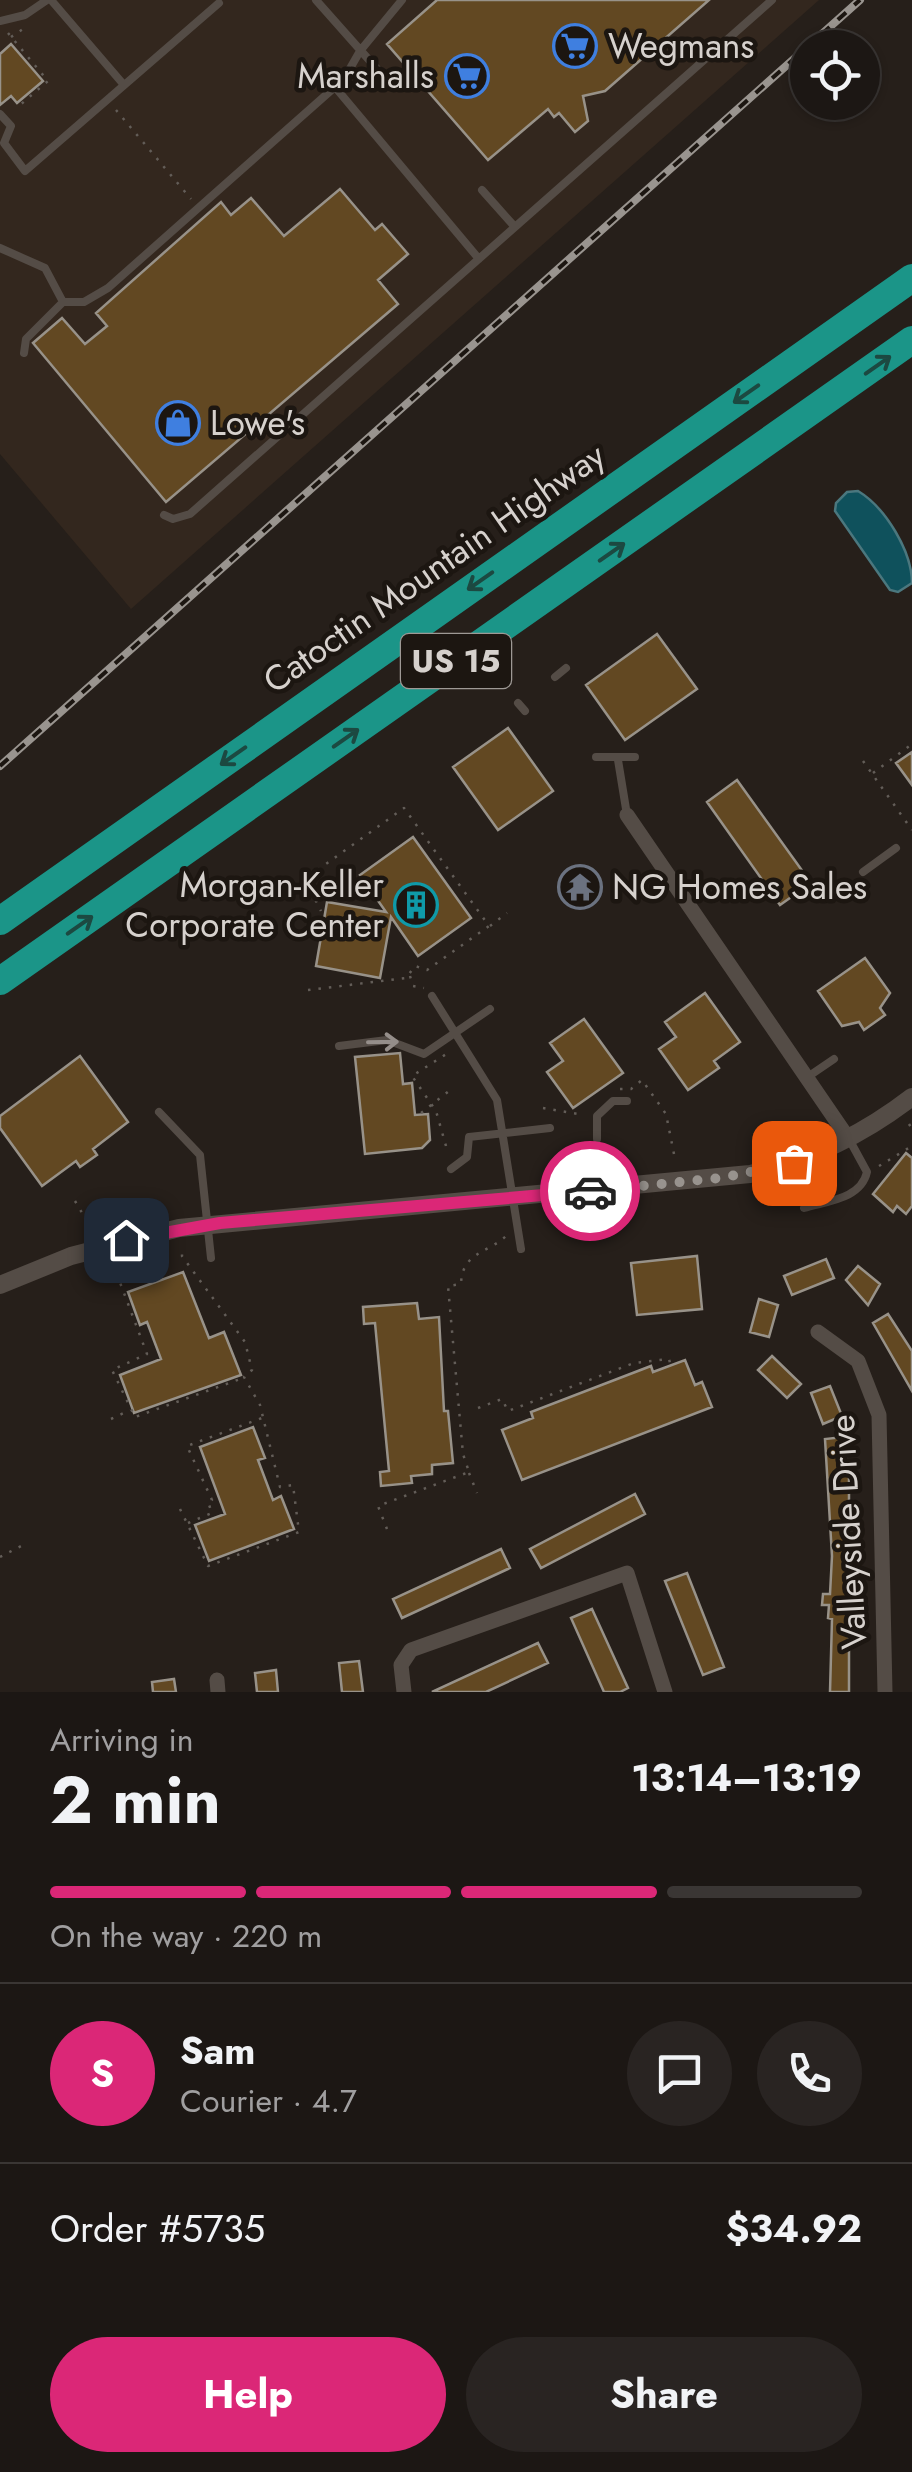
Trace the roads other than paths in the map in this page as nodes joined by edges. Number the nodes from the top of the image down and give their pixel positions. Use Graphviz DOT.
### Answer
graph roads {
  1 [pos="49,0"];
  2 [pos="316,0"];
  3 [pos="402,0"];
  4 [pos="772,0"];
  5 [pos="219,3"];
  6 [pos="0,21"];
  7 [pos="360,51"];
  8 [pos="378,70"];
  9 [pos="124,84"];
  10 [pos="336,87"];
  11 [pos="0,114"];
  12 [pos="482,190"];
  13 [pos="515,227"];
  14 [pos="0,248"];
  15 [pos="478,259"];
  16 [pos="912,278"];
  17 [pos="64,302"];
  18 [pos="912,340"];
  19 [pos="24,353"];
  20 [pos="164,515"];
  21 [pos="566,668"];
  22 [pos="555,676"];
  23 [pos="518,702"];
  24 [pos="524,711"];
  25 [pos="596,756"];
  26 [pos="635,757"];
  27 [pos="618,760"];
  28 [pos="627,816"];
  29 [pos="896,848"];
  30 [pos="864,872"];
  31 [pos="0,922"];
  32 [pos="0,981"];
  33 [pos="432,996"];
  34 [pos="490,1009"];
  35 [pos="456,1032"];
  36 [pos="340,1046"];
  37 [pos="834,1059"];
  38 [pos="810,1076"];
  39 [pos="912,1097"];
  40 [pos="627,1101"];
  41 [pos="159,1112"];
  42 [pos="550,1128"];
  43 [pos="504,1130"];
  44 [pos="848,1138"];
  45 [pos="597,1139"];
  46 [pos="451,1169"];
  47 [pos="512,1198"];
  48 [pos="804,1208"];
  49 [pos="204,1225"];
  50 [pos="521,1249"];
  51 [pos="210,1258"];
  52 [pos="0,1286"];
  53 [pos="818,1332"];
  54 [pos="404,1692"];
  55 [pos="665,1692"];
  56 [pos="884,1692"];
  1 -- 6 [label="lane"];
  1 -- 9 [label="lane"];
  2 -- 7 [label="lane"];
  3 -- 7 [label="lane"];
  4 -- 13 [label="lane"];
  5 -- 9 [label="lane"];
  7 -- 8 [label="lane"];
  7 -- 10 [label="lane"];
  9 -- 11 [label="lane"];
  10 -- 15 [label="lane"];
  10 -- 17 [label="lane"];
  12 -- 13 [label="lane"];
  13 -- 15 [label="lane"];
  14 -- 17 [label="lane"];
  15 -- 20 [label="lane"];
  16 -- 31 [label="highway, Catoctin Mountain Highway / US 15, one-way"];
  17 -- 19 [label="lane"];
  32 -- 18 [label="highway, US 15, one-way"];
  21 -- 22 [label="lane"];
  23 -- 24 [label="lane"];
  25 -- 27 [label="lane"];
  26 -- 27 [label="lane"];
  27 -- 28 [label="lane"];
  28 -- 38 [label="street"];
  29 -- 30 [label="lane"];
  33 -- 35 [label="lane"];
  34 -- 35 [label="lane"];
  36 -- 35 [label="lane, one-way"];
  35 -- 43 [label="lane"];
  37 -- 38 [label="lane"];
  38 -- 44 [label="street"];
  39 -- 44 [label="street"];
  40 -- 45 [label="lane"];
  41 -- 49 [label="lane"];
  42 -- 43 [label="lane"];
  43 -- 46 [label="lane"];
  43 -- 47 [label="lane"];
  44 -- 47 [label="street"];
  44 -- 48 [label="lane"];
  47 -- 49 [label="street"];
  47 -- 50 [label="lane"];
  49 -- 51 [label="lane"];
  49 -- 52 [label="street"];
  53 -- 56 [label="street, Valleyside Drive"];
  54 -- 55 [label="street"];
}
